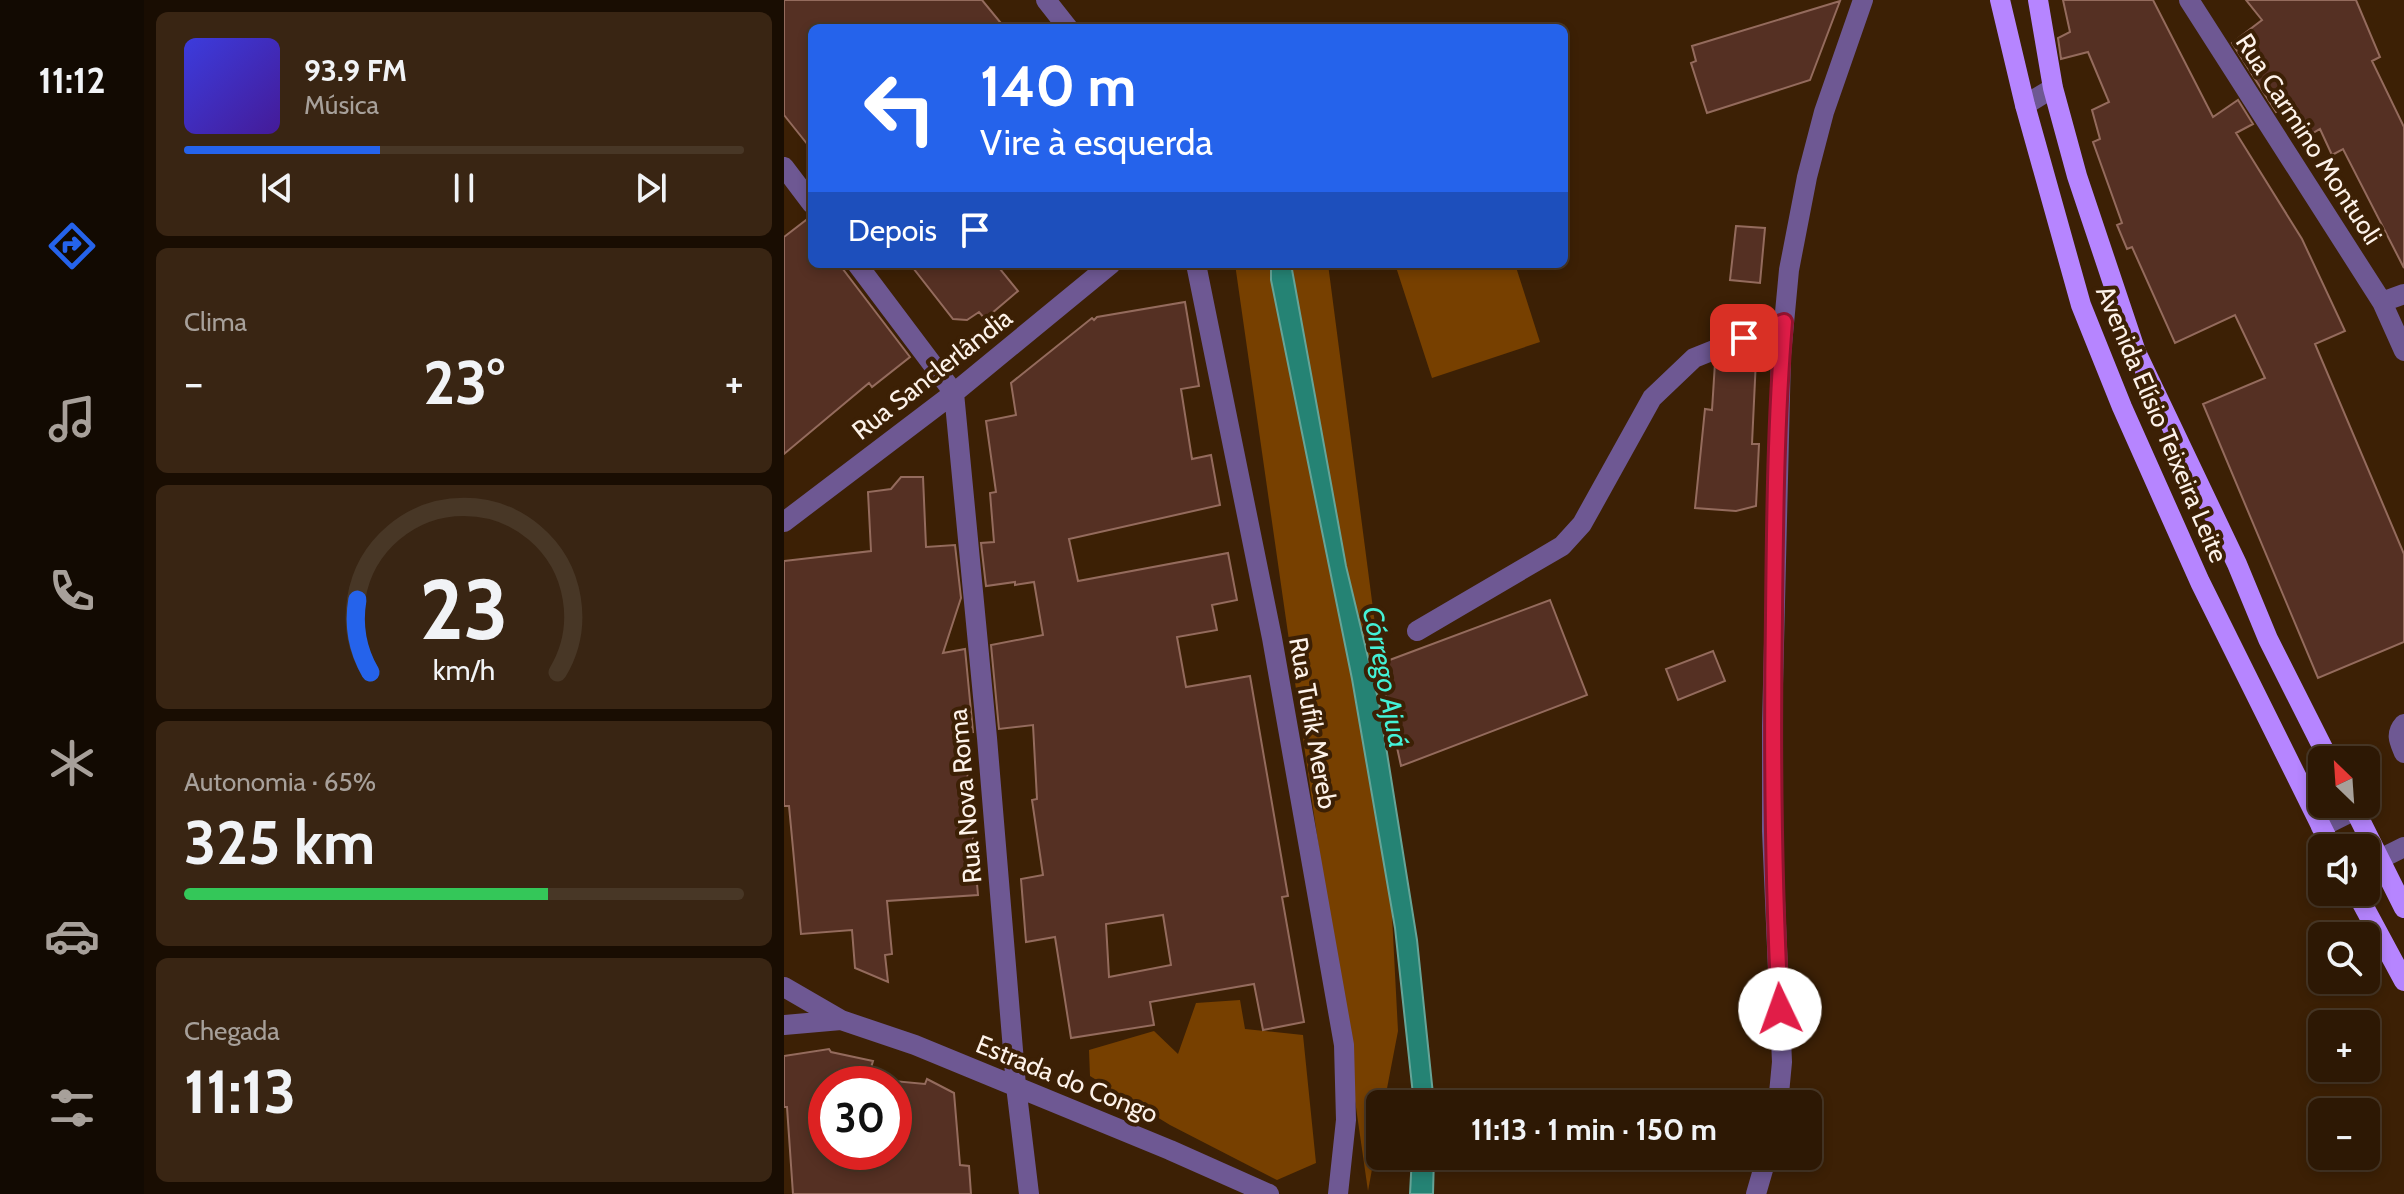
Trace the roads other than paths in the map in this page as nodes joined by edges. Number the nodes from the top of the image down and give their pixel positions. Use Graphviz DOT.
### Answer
graph roads {
  1 [pos="1046,0"];
  2 [pos="1863,0"];
  3 [pos="2000,0"];
  4 [pos="2038,0"];
  5 [pos="2189,0"];
  6 [pos="1065,24"];
  7 [pos="2053,88"];
  8 [pos="2025,105"];
  9 [pos="784,167"];
  10 [pos="808,199"];
  11 [pos="860,268"];
  12 [pos="1106,268"];
  13 [pos="1197,268"];
  14 [pos="2404,294"];
  15 [pos="2382,302"];
  16 [pos="1784,322"];
  17 [pos="2404,351"];
  18 [pos="954,393"];
  19 [pos="784,522"];
  20 [pos="1417,631"];
  21 [pos="2404,724"];
  22 [pos="2322,746"];
  23 [pos="2404,753"];
  24 [pos="2335,818"];
  25 [pos="2321,827"];
  26 [pos="2325,834"];
  27 [pos="2404,847"];
  28 [pos="2380,859"];
  29 [pos="2397,878"];
  30 [pos="2364,906"];
  31 [pos="2404,908"];
  32 [pos="2404,981"];
  33 [pos="784,987"];
  34 [pos="841,1020"];
  35 [pos="784,1025"];
  36 [pos="1016,1086"];
  37 [pos="1779,1090"];
  38 [pos="1763,1170"];
  39 [pos="1029,1194"];
  40 [pos="1269,1194"];
  41 [pos="1338,1194"];
  42 [pos="1756,1194"];
  1 -- 6 [label="street"];
  2 -- 16 [label="street"];
  3 -- 8 [label="main road, Avenida Elísio Teixeira Leite"];
  4 -- 7 [label="main road, Avenida Elísio Teixeira Leite"];
  5 -- 15 [label="street, Rua Carmino Montuoli"];
  7 -- 8 [label="street"];
  7 -- 22 [label="main road, Avenida Elísio Teixeira Leite"];
  8 -- 25 [label="main road, Avenida Elísio Teixeira Leite"];
  9 -- 10 [label="street"];
  11 -- 18 [label="street"];
  12 -- 18 [label="street, Rua Sanclerlândia"];
  13 -- 41 [label="street, Rua Tufik Mereb"];
  14 -- 15 [label="street"];
  15 -- 17 [label="street, Rua Carmino Montuoli"];
  16 -- 20 [label="street"];
  16 -- 37 [label="street"];
  18 -- 19 [label="street, Rua Sanclerlândia"];
  18 -- 36 [label="street, Rua Nova Roma"];
  21 -- 23 [label="street"];
  24 -- 25 [label="street"];
  25 -- 26 [label="main road, Avenida Elísio Teixeira Leite"];
  27 -- 28 [label="street"];
  28 -- 29 [label="main road"];
  29 -- 31 [label="main road"];
  30 -- 32 [label="main road"];
  33 -- 34 [label="street, Estrada do Congo"];
  34 -- 35 [label="street, Estrada do Congo"];
  34 -- 36 [label="street, Estrada do Congo"];
  36 -- 39 [label="street, Rua Nova Roma"];
  36 -- 40 [label="street, Estrada do Congo"];
  38 -- 42 [label="street"];
}
